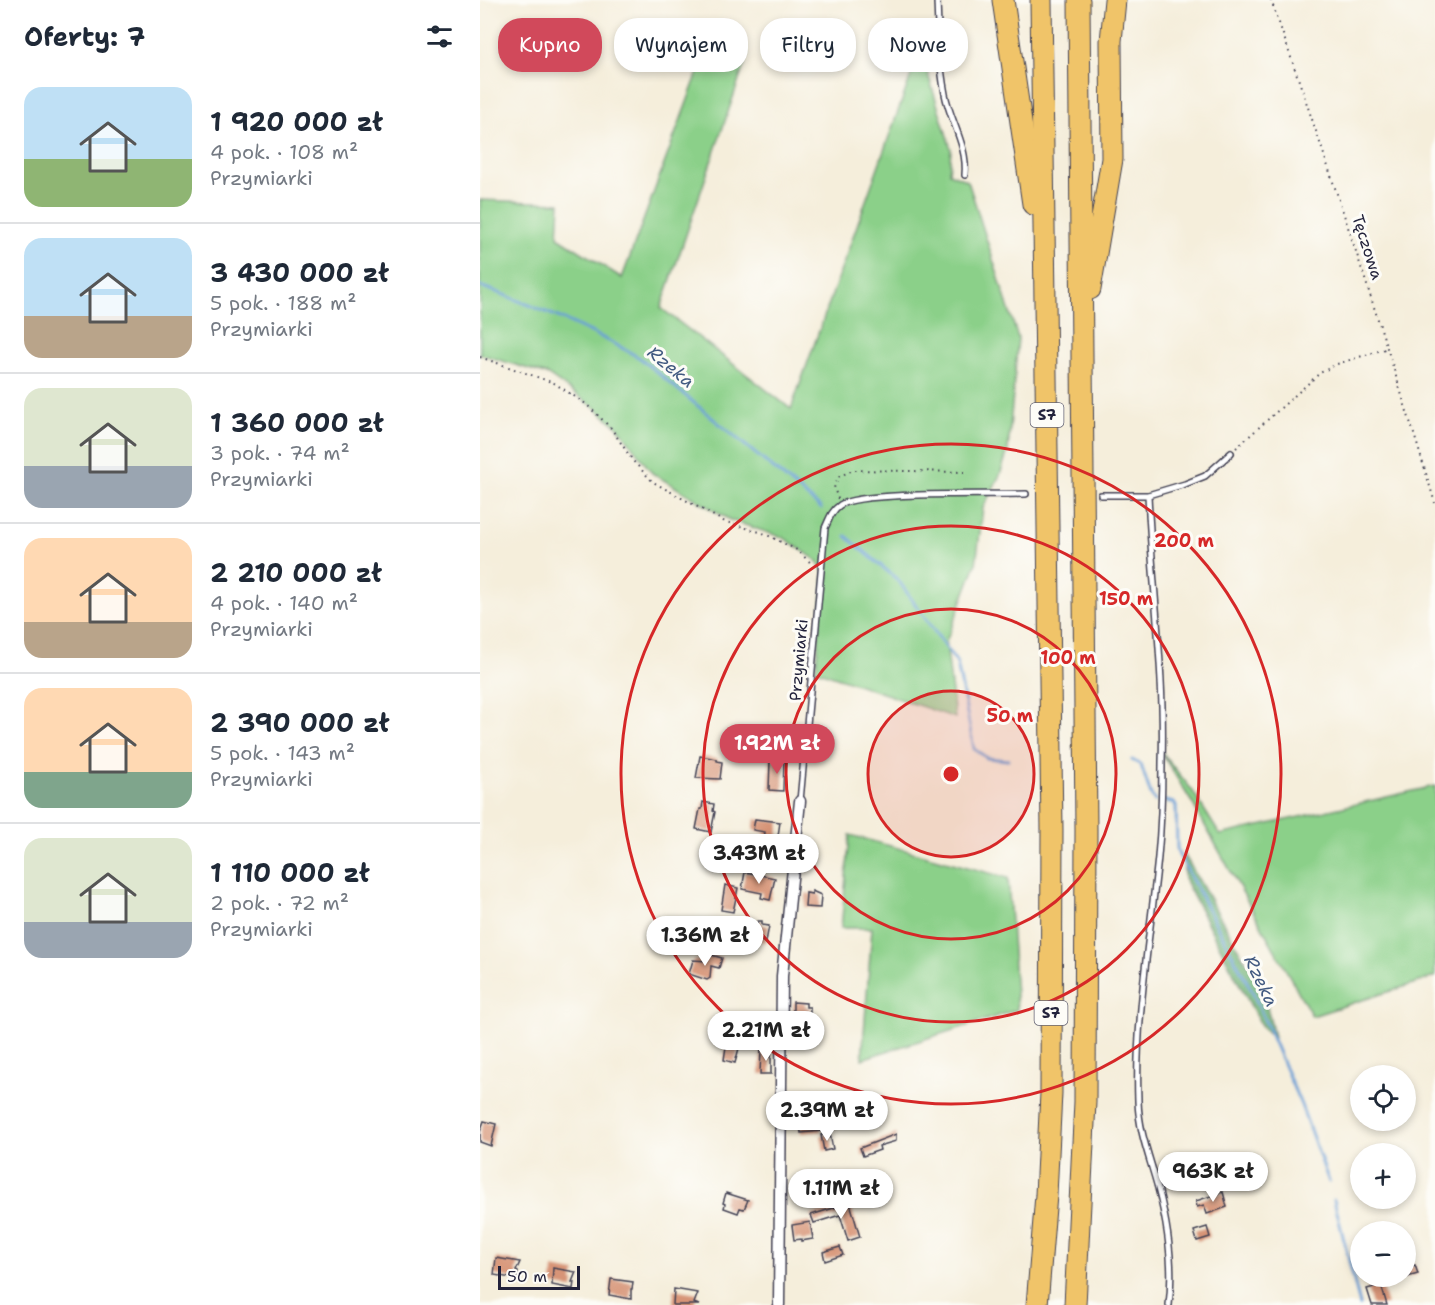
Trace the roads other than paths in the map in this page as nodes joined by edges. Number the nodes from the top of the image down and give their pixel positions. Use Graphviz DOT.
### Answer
graph roads {
  1 [pos="937,0"];
  2 [pos="1003,0"];
  3 [pos="1041,0"];
  4 [pos="1078,0"];
  5 [pos="1115,0"];
  6 [pos="965,175"];
  7 [pos="1046,295"];
  8 [pos="1082,333"];
  9 [pos="1231,453"];
  10 [pos="1026,494"];
  11 [pos="1101,495"];
  12 [pos="1148,495"];
  13 [pos="800,801"];
  14 [pos="778,1305"];
  15 [pos="1036,1305"];
  16 [pos="1075,1305"];
  17 [pos="1169,1305"];
  1 -- 6 [label="lane"];
  2 -- 7 [label="highway"];
  3 -- 7 [label="highway, S7"];
  4 -- 8 [label="highway, S7"];
  5 -- 8 [label="highway"];
  7 -- 15 [label="highway, S7"];
  8 -- 16 [label="highway, S7"];
  9 -- 12 [label="lane"];
  10 -- 13 [label="lane, Przymiarki"];
  11 -- 12 [label="lane"];
  12 -- 17 [label="lane"];
  13 -- 14 [label="street, Przymiarki"];
}
